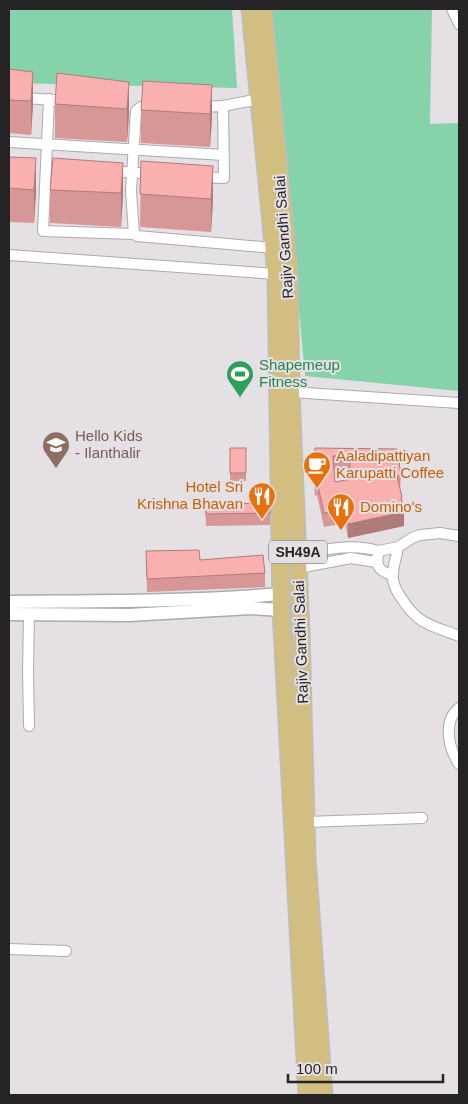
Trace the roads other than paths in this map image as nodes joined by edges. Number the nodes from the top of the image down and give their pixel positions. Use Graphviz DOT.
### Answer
graph roads {
  1 [pos="250,9"];
  2 [pos="263,9"];
  3 [pos="452,9"];
  4 [pos="459,24"];
  5 [pos="9,97"];
  6 [pos="266,98"];
  7 [pos="49,99"];
  8 [pos="69,101"];
  9 [pos="222,106"];
  10 [pos="168,107"];
  11 [pos="186,107"];
  12 [pos="9,142"];
  13 [pos="48,145"];
  14 [pos="133,151"];
  15 [pos="224,155"];
  16 [pos="95,170"];
  17 [pos="133,172"];
  18 [pos="169,175"];
  19 [pos="188,176"];
  20 [pos="134,234"];
  21 [pos="273,248"];
  22 [pos="9,255"];
  23 [pos="276,274"];
  24 [pos="291,392"];
  25 [pos="459,403"];
  26 [pos="459,536"];
  27 [pos="398,547"];
  28 [pos="378,556"];
  29 [pos="298,562"];
  30 [pos="392,575"];
  31 [pos="9,602"];
  32 [pos="281,602"];
  33 [pos="48,608"];
  34 [pos="9,614"];
  35 [pos="29,614"];
  36 [pos="459,636"];
  37 [pos="459,708"];
  38 [pos="29,726"];
  39 [pos="459,764"];
  40 [pos="422,818"];
  41 [pos="306,822"];
  42 [pos="9,949"];
  43 [pos="66,951"];
  44 [pos="307,1095"];
  45 [pos="324,1095"];
  1 -- 6 [label="main road, Rajiv Gandhi Salai / SH49A"];
  2 -- 6 [label="main road, Rajiv Gandhi Salai / SH49A"];
  3 -- 4 [label="street"];
  5 -- 7 [label="street"];
  6 -- 9 [label="street"];
  6 -- 21 [label="main road, Rajiv Gandhi Salai / SH49A"];
  6 -- 24 [label="main road, Rajiv Gandhi Salai / SH49A"];
  7 -- 8 [label="street"];
  7 -- 13 [label="street"];
  9 -- 11 [label="street"];
  9 -- 15 [label="street"];
  10 -- 14 [label="street"];
  12 -- 13 [label="street"];
  13 -- 14 [label="street"];
  13 -- 20 [label="street"];
  14 -- 15 [label="street"];
  14 -- 17 [label="street"];
  15 -- 19 [label="street"];
  16 -- 17 [label="street"];
  17 -- 18 [label="street"];
  17 -- 20 [label="street"];
  20 -- 21 [label="street"];
  21 -- 23 [label="main road, Rajiv Gandhi Salai / SH49A"];
  22 -- 23 [label="street"];
  23 -- 32 [label="main road, Rajiv Gandhi Salai / SH49A"];
  24 -- 25 [label="street"];
  24 -- 29 [label="main road, Rajiv Gandhi Salai / SH49A"];
  26 -- 27 [label="street"];
  27 -- 28 [label="street"];
  27 -- 30 [label="street"];
  28 -- 29 [label="street"];
  28 -- 30 [label="street"];
  29 -- 41 [label="main road, Rajiv Gandhi Salai / SH49A"];
  30 -- 36 [label="street"];
  31 -- 33 [label="street"];
  32 -- 33 [label="street"];
  32 -- 44 [label="main road, Rajiv Gandhi Salai / SH49A"];
  33 -- 35 [label="street"];
  34 -- 35 [label="street"];
  35 -- 38 [label="street"];
  37 -- 39 [label="street"];
  40 -- 41 [label="street"];
  41 -- 45 [label="main road, Rajiv Gandhi Salai / SH49A"];
  42 -- 43 [label="street"];
}
